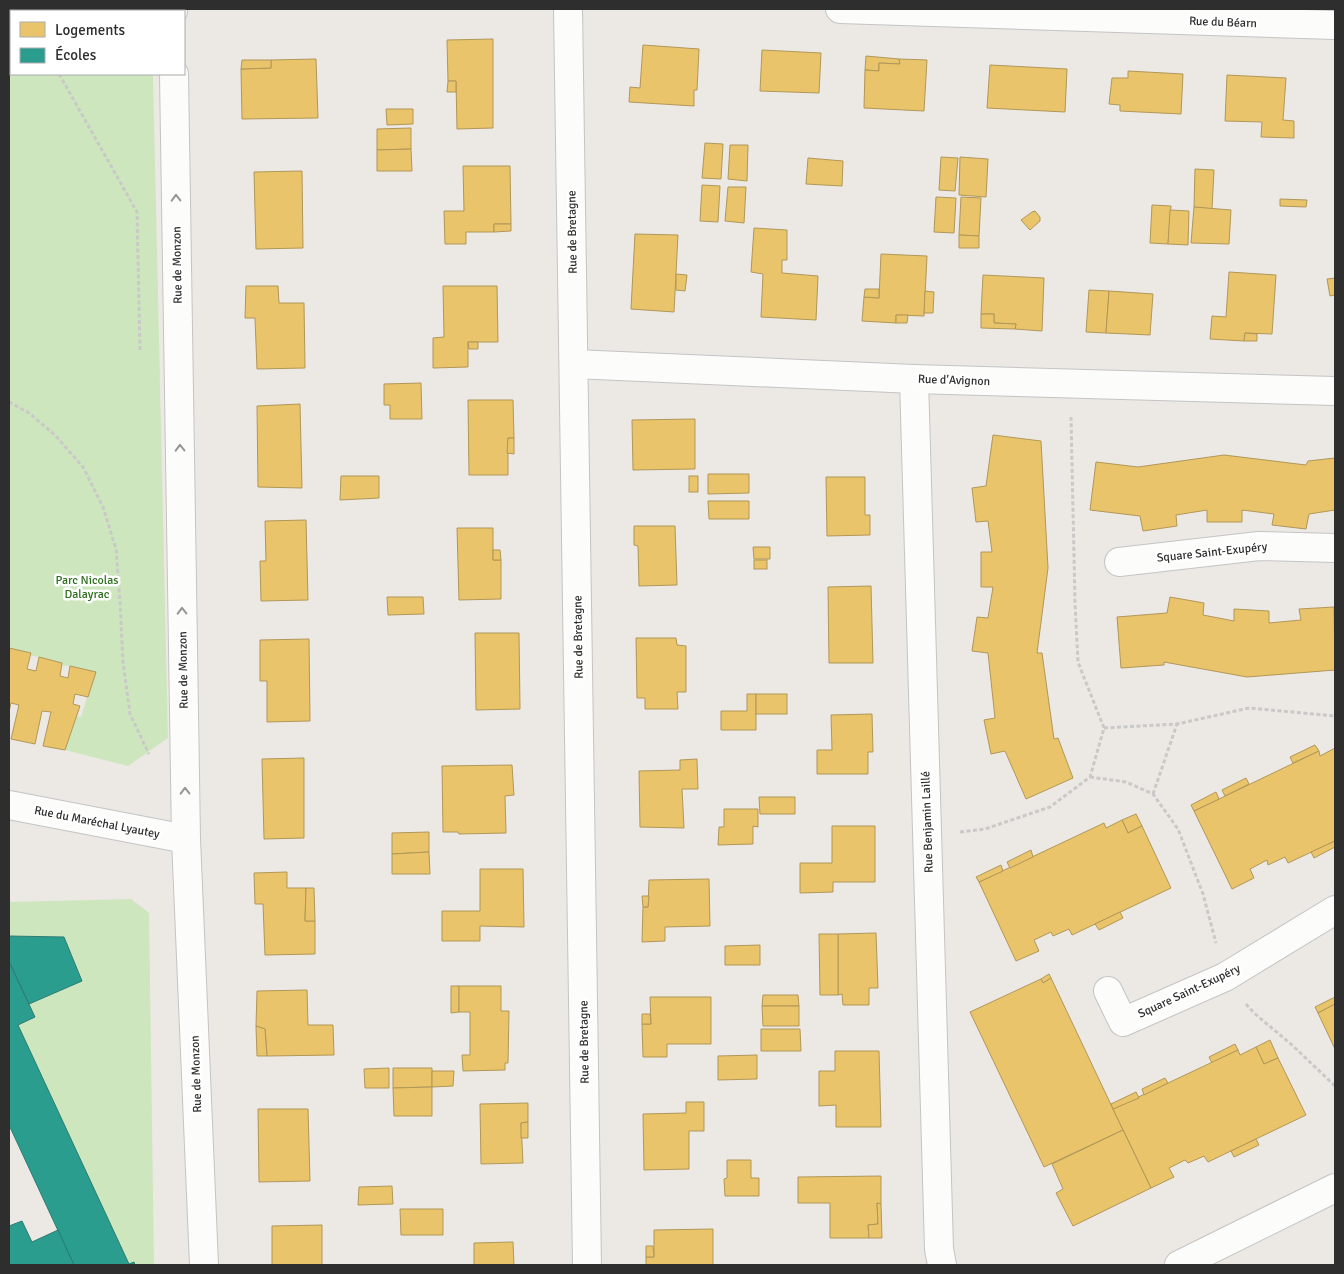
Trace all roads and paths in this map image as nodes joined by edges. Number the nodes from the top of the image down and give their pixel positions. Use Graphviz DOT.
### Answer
graph roads {
  1 [pos="568,9"];
  2 [pos="840,9"];
  3 [pos="1335,25"];
  4 [pos="60,75"];
  5 [pos="174,75"];
  6 [pos="140,351"];
  7 [pos="574,364"];
  8 [pos="914,379"];
  9 [pos="1071,384"];
  10 [pos="1335,391"];
  11 [pos="9,402"];
  12 [pos="1335,548"];
  13 [pos="1119,562"];
  14 [pos="1335,716"];
  15 [pos="1177,724"];
  16 [pos="1104,728"];
  17 [pos="152,760"];
  18 [pos="1090,777"];
  19 [pos="1153,794"];
  20 [pos="9,805"];
  21 [pos="927,835"];
  22 [pos="186,839"];
  23 [pos="1335,910"];
  24 [pos="1225,977"];
  25 [pos="1108,992"];
  26 [pos="1335,1086"];
  27 [pos="1335,1188"];
  28 [pos="204,1265"];
  29 [pos="587,1265"];
  30 [pos="942,1265"];
  31 [pos="1180,1265"];
  1 -- 7 [label="street, Rue de Bretagne"];
  2 -- 3 [label="street, Rue du Béarn"];
  4 -- 6 [label="path"];
  22 -- 5 [label="street, Rue de Monzon, one-way"];
  7 -- 8 [label="street, Rue d'Avignon"];
  7 -- 29 [label="street, Rue de Bretagne"];
  8 -- 9 [label="street, Rue d'Avignon"];
  8 -- 21 [label="street, Rue Benjamin Laillé"];
  9 -- 10 [label="street, Rue d'Avignon"];
  9 -- 16 [label="path"];
  11 -- 17 [label="path"];
  12 -- 13 [label="street, Square Saint-Exupéry"];
  14 -- 15 [label="path"];
  15 -- 16 [label="path"];
  15 -- 19 [label="path"];
  16 -- 18 [label="path"];
  18 -- 19 [label="path"];
  18 -- 21 [label="path"];
  19 -- 24 [label="path"];
  20 -- 22 [label="street, Rue du Maréchal Lyautey"];
  21 -- 30 [label="street, Rue Benjamin Laillé"];
  22 -- 28 [label="street, Rue de Monzon"];
  23 -- 24 [label="street, Square Saint-Exupéry"];
  24 -- 25 [label="street, Square Saint-Exupéry"];
  24 -- 26 [label="path"];
  27 -- 31 [label="street"];
}
